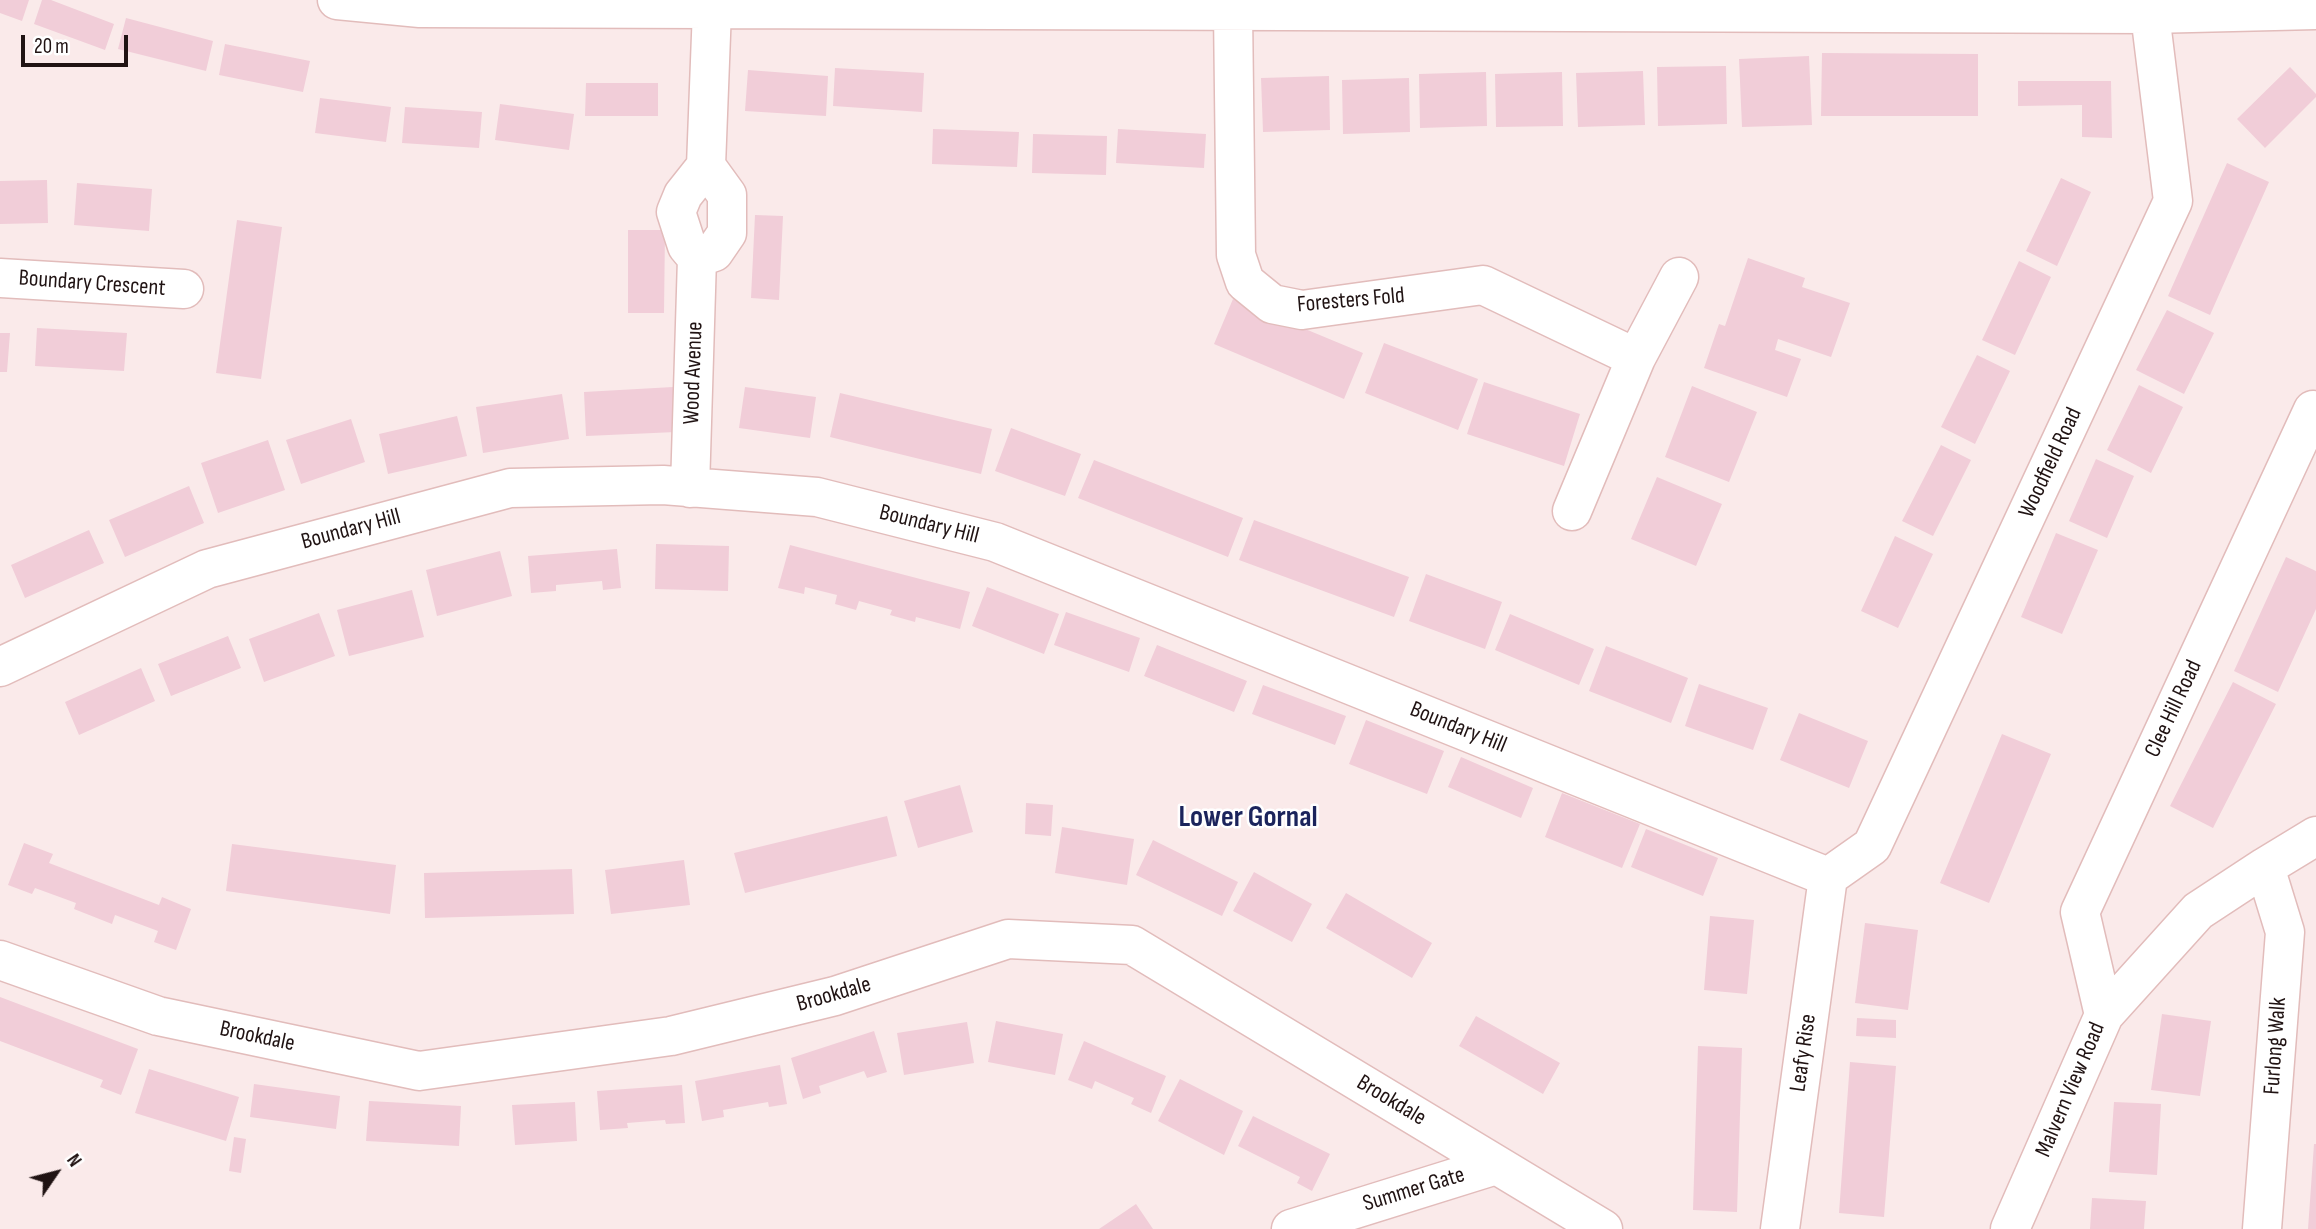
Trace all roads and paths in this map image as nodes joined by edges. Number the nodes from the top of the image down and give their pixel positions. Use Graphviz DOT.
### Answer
graph roads {
  1 [pos="337,0"];
  2 [pos="420,4"];
  3 [pos="712,9"];
  4 [pos="2316,10"];
  5 [pos="1233,11"];
  6 [pos="2150,14"];
  7 [pos="706,166"];
  8 [pos="697,258"];
  9 [pos="1679,277"];
  10 [pos="0,278"];
  11 [pos="184,289"];
  12 [pos="1636,358"];
  13 [pos="2313,410"];
  14 [pos="690,488"];
  15 [pos="1572,511"];
  16 [pos="0,667"];
  17 [pos="2316,811"];
  18 [pos="2308,841"];
  19 [pos="2265,867"];
  20 [pos="1828,877"];
  21 [pos="0,960"];
  22 [pos="2104,1015"];
  23 [pos="1496,1165"];
  24 [pos="1291,1229"];
  25 [pos="1603,1229"];
  26 [pos="1780,1229"];
  27 [pos="2010,1229"];
  28 [pos="2262,1229"];
  1 -- 2 [label="street"];
  2 -- 3 [label="street"];
  3 -- 5 [label="street"];
  3 -- 7 [label="street"];
  4 -- 6 [label="street"];
  5 -- 6 [label="street"];
  5 -- 12 [label="street, Foresters Fold"];
  6 -- 20 [label="street, Woodfield Road"];
  7 -- 8 [label="street, Wood Avenue"];
  7 -- 8 [label="street"];
  8 -- 14 [label="street, Wood Avenue"];
  9 -- 12 [label="street"];
  10 -- 11 [label="street, Boundary Crescent"];
  12 -- 15 [label="street"];
  13 -- 22 [label="street, Clee Hill Road"];
  14 -- 16 [label="street, Boundary Hill"];
  14 -- 20 [label="street, Boundary Hill"];
  17 -- 18 [label="street"];
  18 -- 19 [label="street, Malvern View Road"];
  19 -- 22 [label="street, Malvern View Road"];
  19 -- 28 [label="street, Furlong Walk"];
  20 -- 26 [label="street, Leafy Rise"];
  21 -- 23 [label="street, Brookdale"];
  22 -- 27 [label="street, Malvern View Road"];
  23 -- 24 [label="street, Summer Gate"];
  23 -- 25 [label="street, Brookdale"];
}
